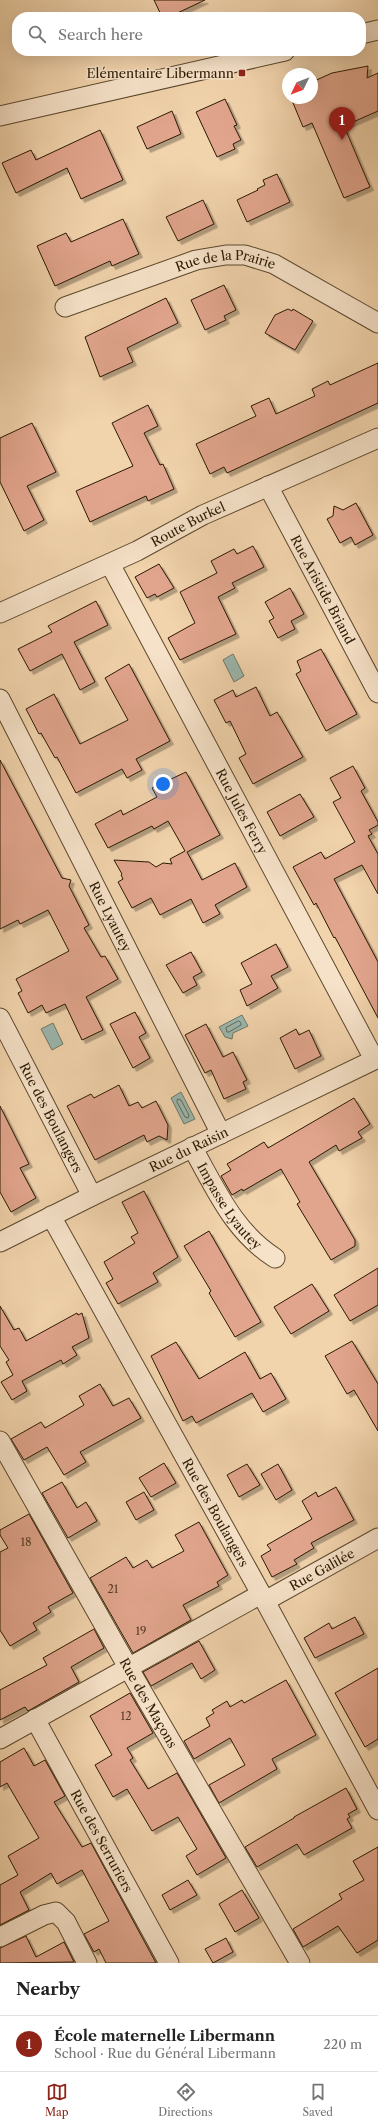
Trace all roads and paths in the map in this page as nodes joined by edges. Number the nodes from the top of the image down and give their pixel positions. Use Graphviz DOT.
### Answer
graph roads {
  1 [pos="378,30"];
  2 [pos="366,33"];
  3 [pos="263,56"];
  4 [pos="0,116"];
  5 [pos="65,307"];
  6 [pos="378,323"];
  7 [pos="378,438"];
  8 [pos="268,486"];
  9 [pos="110,564"];
  10 [pos="0,613"];
  11 [pos="378,692"];
  12 [pos="0,699"];
  13 [pos="0,1018"];
  14 [pos="376,1059"];
  15 [pos="221,1134"];
  16 [pos="192,1147"];
  17 [pos="92,1196"];
  18 [pos="50,1216"];
  19 [pos="0,1242"];
  20 [pos="275,1258"];
  21 [pos="0,1441"];
  22 [pos="378,1538"];
  23 [pos="263,1597"];
  24 [pos="129,1668"];
  25 [pos="35,1719"];
  26 [pos="0,1739"];
  27 [pos="378,1810"];
  28 [pos="0,1938"];
  29 [pos="87,1963"];
  30 [pos="169,1963"];
  31 [pos="300,1963"];
  1 -- 2 [label="street"];
  3 -- 4 [label="street"];
  5 -- 6 [label="street, Rue de la Prairie"];
  7 -- 8 [label="street, Route Burkel"];
  8 -- 9 [label="street, Route Burkel"];
  8 -- 11 [label="street, Rue Aristide Briand"];
  9 -- 10 [label="street, Route Burkel"];
  9 -- 14 [label="street, Rue Jules Ferry"];
  12 -- 15 [label="street, Rue Lyautey"];
  13 -- 17 [label="street, Rue des Boulangers"];
  14 -- 15 [label="street, Rue du Raisin"];
  15 -- 16 [label="street, Rue du Raisin"];
  16 -- 17 [label="street, Rue du Raisin"];
  16 -- 20 [label="street, Impasse Lyautey"];
  17 -- 18 [label="street, Rue du Raisin"];
  18 -- 19 [label="street, Rue du Raisin"];
  18 -- 23 [label="street, Rue des Boulangers"];
  21 -- 24 [label="street, Rue des Maçons"];
  22 -- 23 [label="street, Rue Galilée"];
  23 -- 24 [label="street, Rue Galilée"];
  23 -- 27 [label="street, Rue des Boulangers"];
  24 -- 25 [label="street, Rue Galilée"];
  24 -- 31 [label="street, Rue des Maçons"];
  25 -- 26 [label="street, Rue Galilée"];
  25 -- 30 [label="street, Rue des Serruriers"];
  28 -- 29 [label="street"];
}
